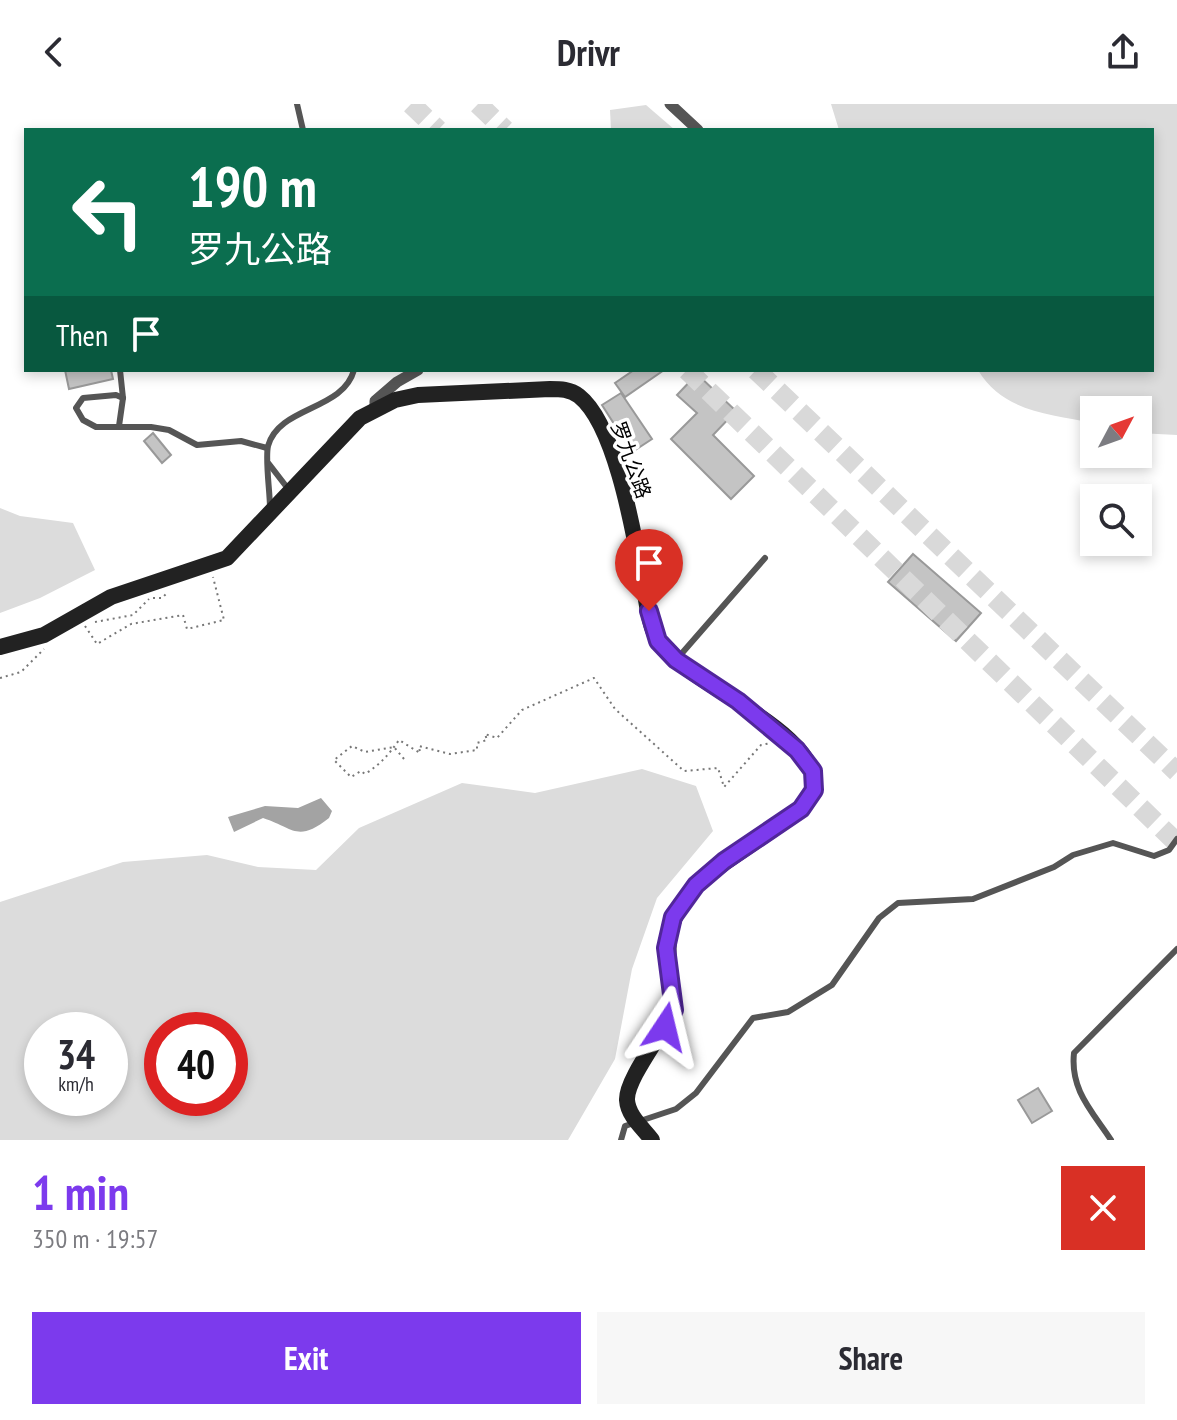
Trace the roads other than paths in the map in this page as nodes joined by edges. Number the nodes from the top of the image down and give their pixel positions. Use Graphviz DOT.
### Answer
graph roads {
  1 [pos="297,104"];
  2 [pos="670,104"];
  3 [pos="303,128"];
  4 [pos="696,128"];
  5 [pos="120,372"];
  6 [pos="353,372"];
  7 [pos="414,372"];
  8 [pos="123,398"];
  9 [pos="375,410"];
  10 [pos="119,426"];
  11 [pos="267,448"];
  12 [pos="269,464"];
  13 [pos="291,492"];
  14 [pos="270,514"];
  15 [pos="765,558"];
  16 [pos="0,647"];
  17 [pos="676,660"];
  18 [pos="1177,839"];
  19 [pos="1177,949"];
  20 [pos="635,1121"];
  21 [pos="621,1140"];
  22 [pos="652,1140"];
  23 [pos="1111,1140"];
  1 -- 3 [label="lane"];
  2 -- 4 [label="street"];
  5 -- 8 [label="lane"];
  6 -- 11 [label="lane"];
  7 -- 9 [label="street"];
  8 -- 10 [label="lane"];
  8 -- 10 [label="lane"];
  9 -- 13 [label="street, 罗九公路"];
  9 -- 17 [label="street, 罗九公路"];
  10 -- 11 [label="lane"];
  11 -- 12 [label="lane"];
  12 -- 13 [label="lane"];
  12 -- 14 [label="lane"];
  13 -- 14 [label="street, 罗九公路"];
  14 -- 16 [label="street, 罗九公路"];
  15 -- 17 [label="lane"];
  17 -- 20 [label="street, 罗九公路"];
  18 -- 20 [label="lane"];
  19 -- 23 [label="lane"];
  20 -- 21 [label="lane"];
  20 -- 22 [label="street"];
}
